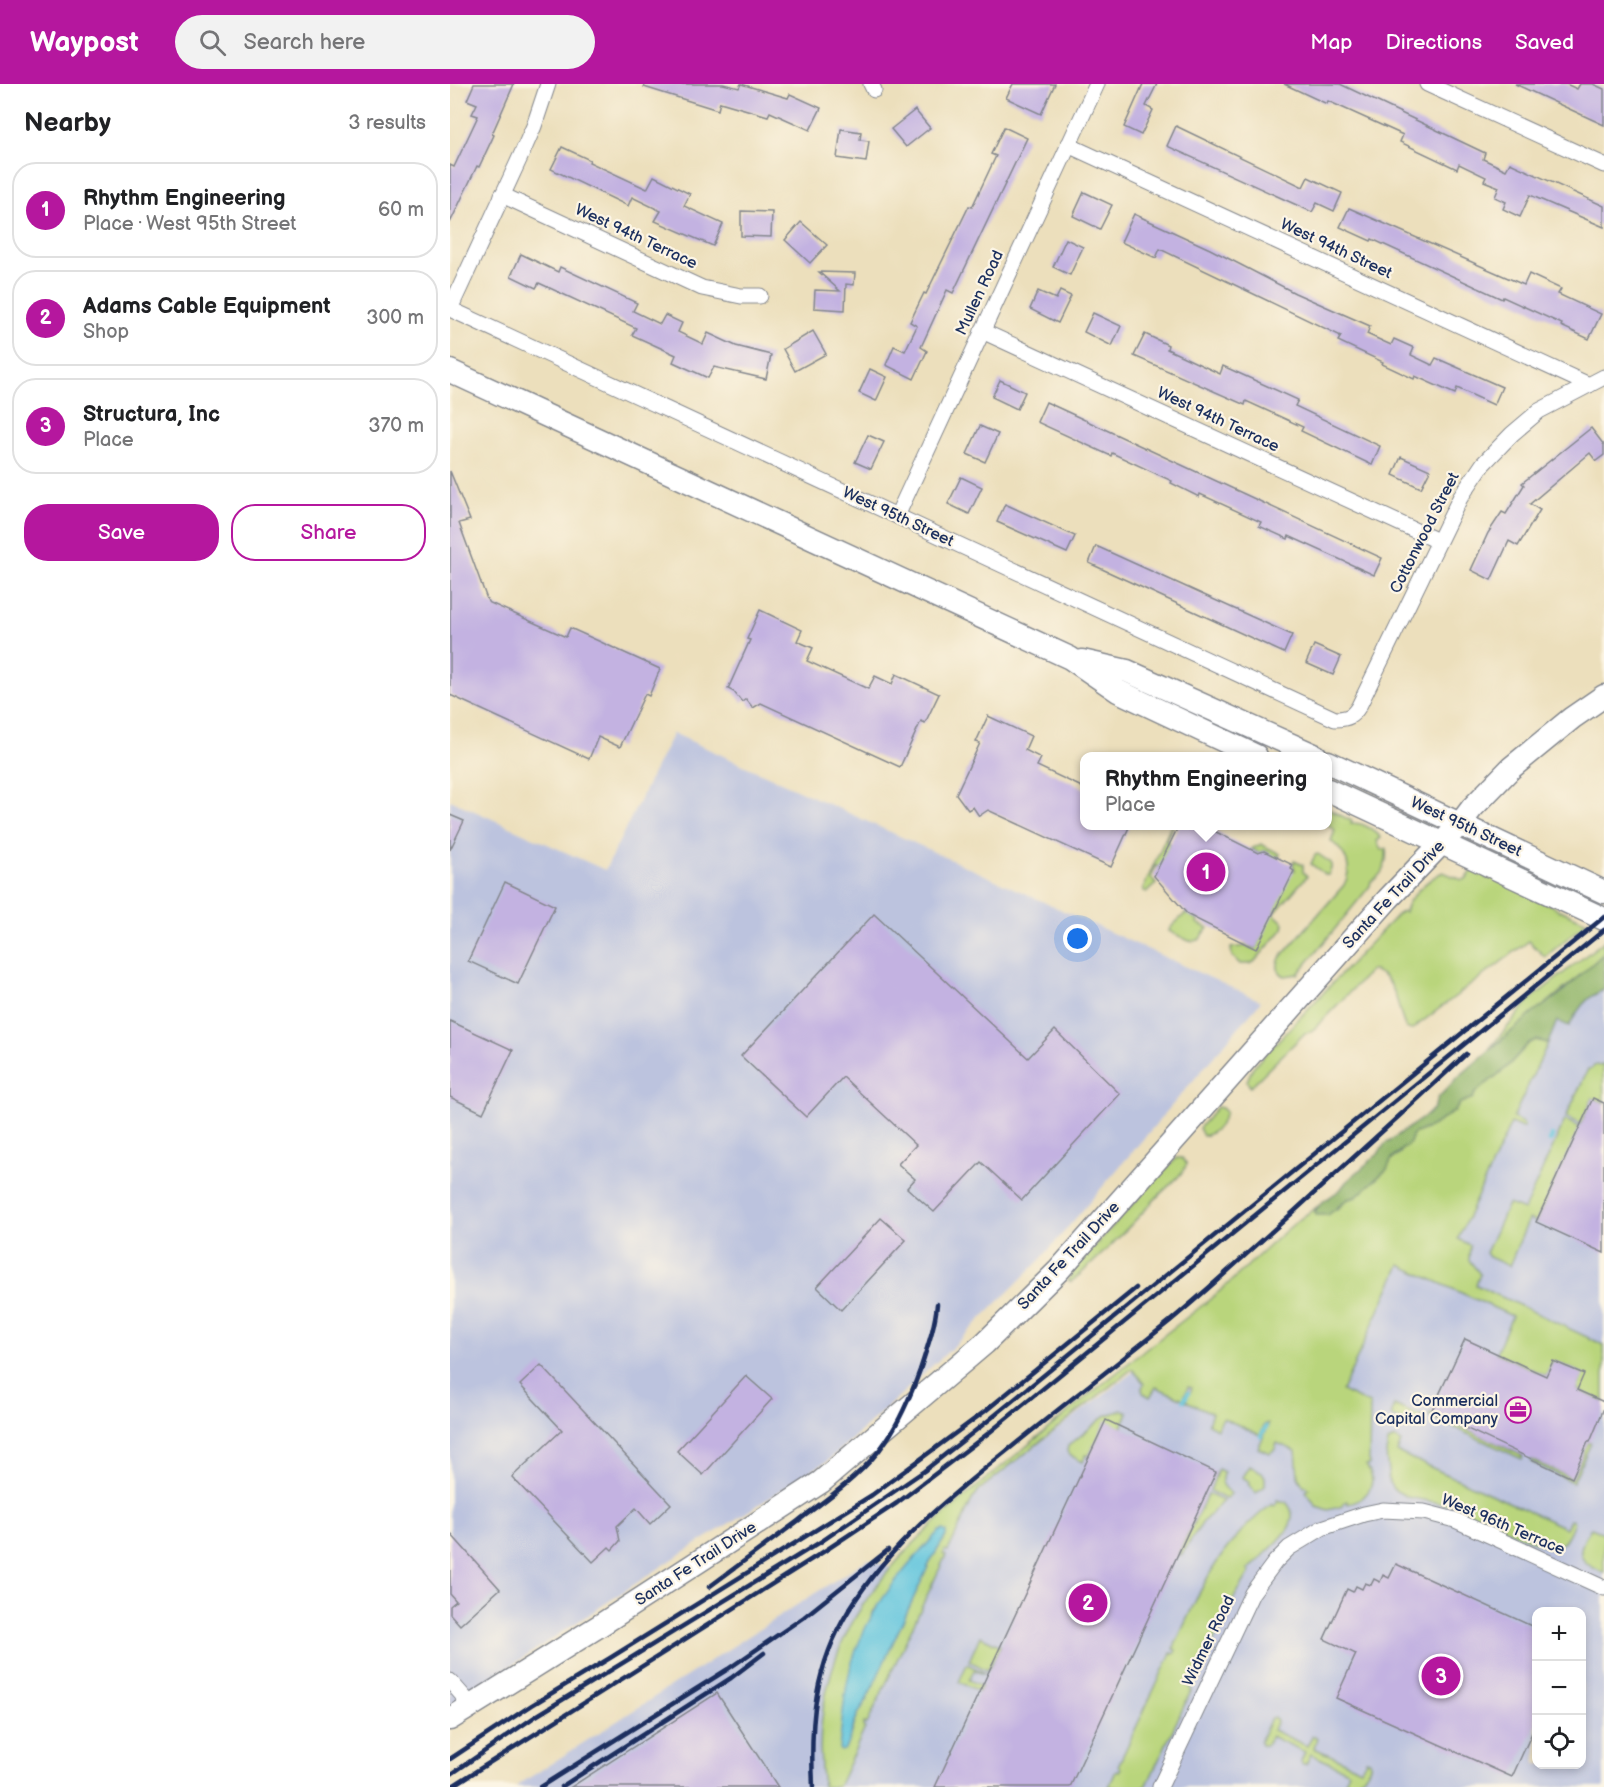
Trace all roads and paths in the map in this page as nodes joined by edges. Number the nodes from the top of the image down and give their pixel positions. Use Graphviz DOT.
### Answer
graph roads {
  1 [pos="548,84"];
  2 [pos="1097,84"];
  3 [pos="1427,84"];
  4 [pos="1068,145"];
  5 [pos="1604,165"];
  6 [pos="502,195"];
  7 [pos="760,296"];
  8 [pos="450,309"];
  9 [pos="982,331"];
  10 [pos="450,371"];
  11 [pos="1604,378"];
  12 [pos="1589,385"];
  13 [pos="897,516"];
  14 [pos="1438,541"];
  15 [pos="1070,658"];
  16 [pos="1604,696"];
  17 [pos="1347,719"];
  18 [pos="1248,752"];
  19 [pos="1307,752"];
  20 [pos="1332,764"];
  21 [pos="1332,791"];
  22 [pos="1460,824"];
  23 [pos="1443,842"];
  24 [pos="1604,892"];
  25 [pos="1604,919"];
  26 [pos="1316,1531"];
  27 [pos="1604,1588"];
  28 [pos="450,1681"];
  29 [pos="471,1705"];
  30 [pos="450,1719"];
  31 [pos="1160,1787"];
  1 -- 6 [label="street"];
  2 -- 4 [label="street, Mullen Road"];
  3 -- 5 [label="street"];
  4 -- 9 [label="street, Mullen Road"];
  4 -- 12 [label="street, West 94th Street"];
  6 -- 7 [label="street, West 94th Terrace"];
  6 -- 8 [label="street"];
  8 -- 13 [label="street, West 95th Street"];
  9 -- 13 [label="street, Mullen Road"];
  9 -- 14 [label="street, West 94th Terrace"];
  10 -- 15 [label="main road"];
  11 -- 12 [label="street, Cottonwood Street"];
  12 -- 14 [label="street, Cottonwood Street"];
  13 -- 17 [label="street, West 95th Street"];
  14 -- 17 [label="street, Cottonwood Street"];
  15 -- 18 [label="main road"];
  15 -- 19 [label="main road"];
  16 -- 22 [label="main road, Santa Fe Trail Drive"];
  20 -- 22 [label="main road, West 95th Street"];
  21 -- 23 [label="main road, West 95th Street"];
  22 -- 23 [label="main road, Santa Fe Trail Drive"];
  22 -- 24 [label="main road, West 95th Street"];
  23 -- 25 [label="main road, West 95th Street"];
  23 -- 29 [label="main road, Santa Fe Trail Drive"];
  26 -- 27 [label="street, West 96th Terrace"];
  26 -- 31 [label="street, Widmer Road"];
  28 -- 29 [label="street"];
  29 -- 30 [label="main road, Santa Fe Trail Drive"];
}
